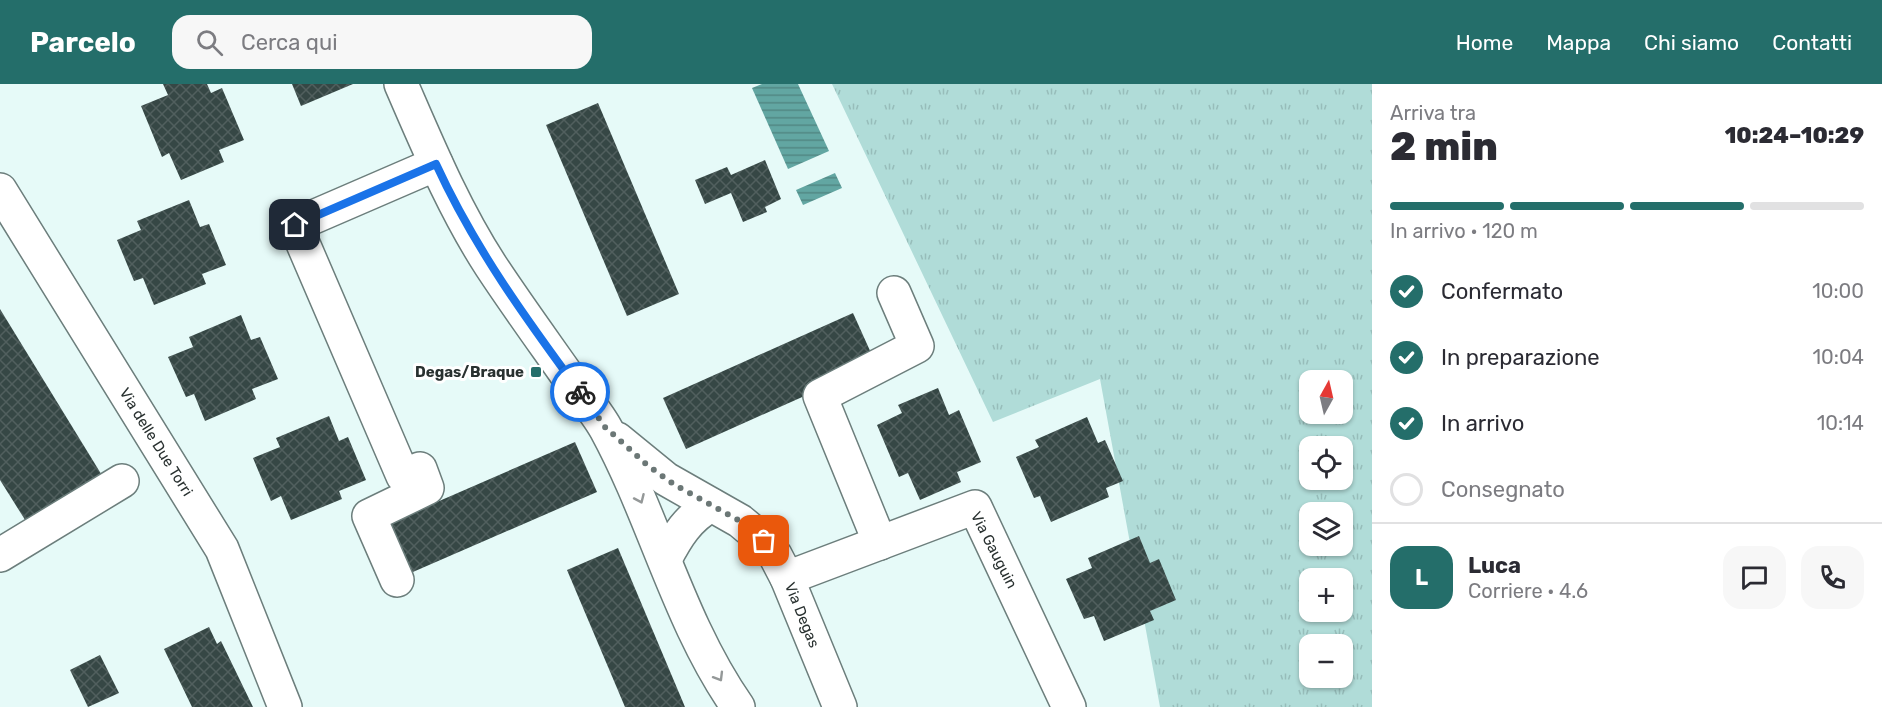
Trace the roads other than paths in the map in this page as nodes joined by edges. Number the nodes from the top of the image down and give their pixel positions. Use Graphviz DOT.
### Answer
graph roads {
  1 [pos="401,84"];
  2 [pos="436,164"];
  3 [pos="0,190"];
  4 [pos="894,293"];
  5 [pos="605,427"];
  6 [pos="122,481"];
  7 [pos="711,505"];
  8 [pos="879,543"];
  9 [pos="0,555"];
  10 [pos="665,559"];
  11 [pos="787,578"];
  12 [pos="397,580"];
  13 [pos="833,703"];
  14 [pos="285,707"];
  15 [pos="738,707"];
  16 [pos="1069,707"];
  1 -- 2 [label="street, Via Degas"];
  2 -- 5 [label="street, Via Degas"];
  2 -- 12 [label="street"];
  3 -- 14 [label="street, Via delle Due Torri"];
  4 -- 8 [label="street"];
  5 -- 7 [label="street, Via Degas"];
  5 -- 10 [label="street, Via Degas, one-way"];
  6 -- 9 [label="street"];
  7 -- 10 [label="street"];
  7 -- 11 [label="street, Via Degas"];
  8 -- 11 [label="street, Via Gauguin"];
  8 -- 16 [label="street, Via Gauguin"];
  10 -- 15 [label="street, Via Degas, one-way"];
  11 -- 13 [label="street, Via Degas"];
}
